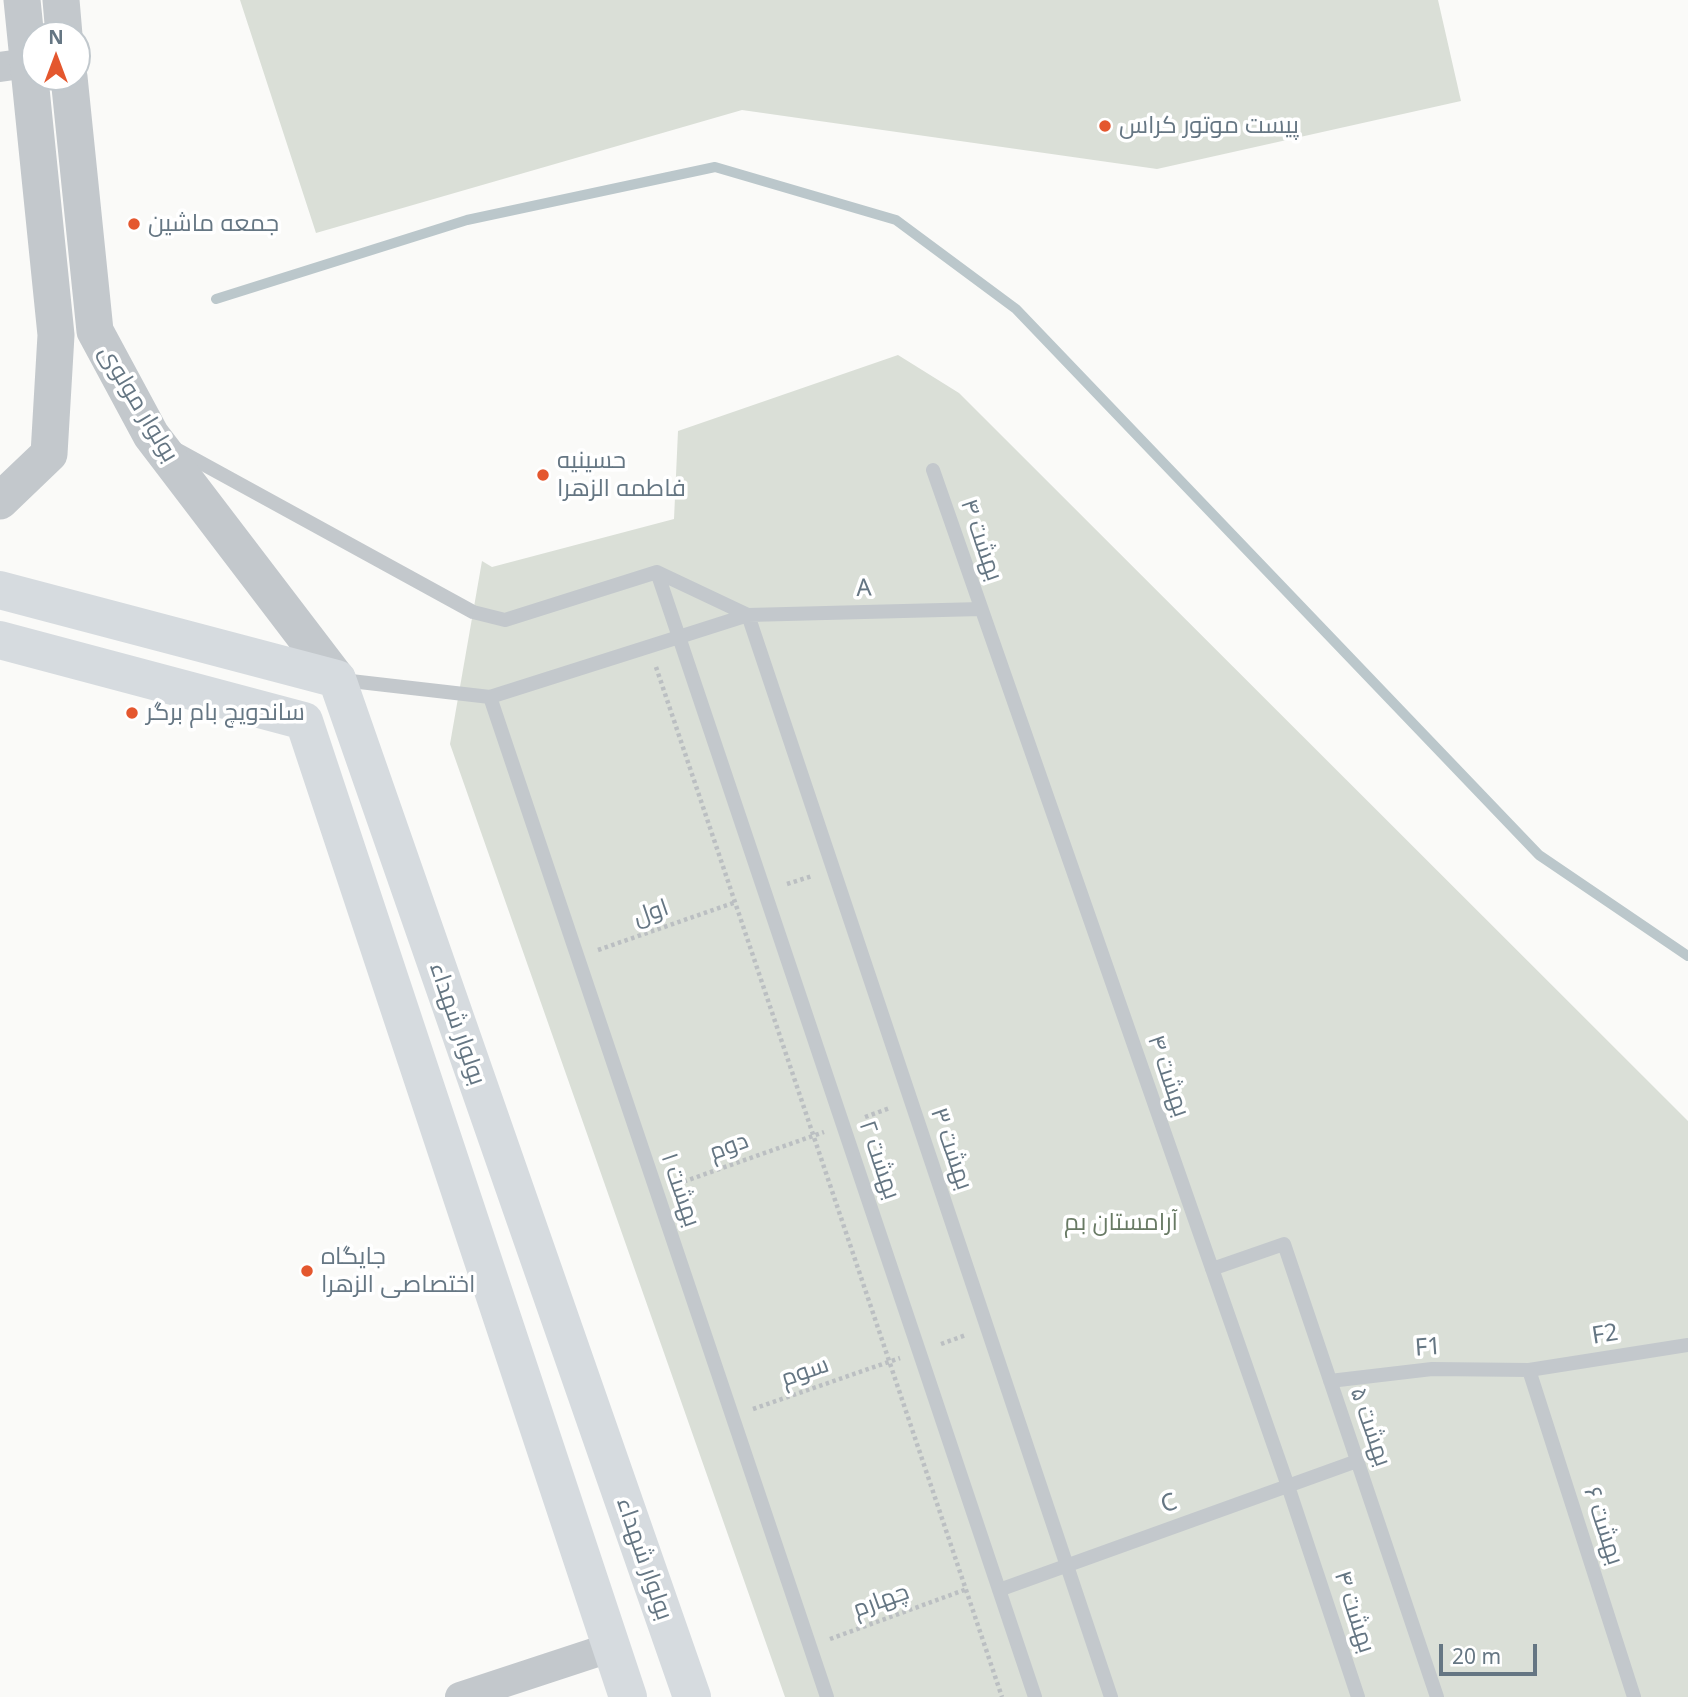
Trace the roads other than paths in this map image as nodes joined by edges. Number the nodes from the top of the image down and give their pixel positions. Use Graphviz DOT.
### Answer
graph roads {
  1 [pos="22,0"];
  2 [pos="61,0"];
  3 [pos="63,21"];
  4 [pos="14,65"];
  5 [pos="70,91"];
  6 [pos="95,331"];
  7 [pos="56,335"];
  8 [pos="151,435"];
  9 [pos="933,470"];
  10 [pos="0,501"];
  11 [pos="657,572"];
  12 [pos="0,590"];
  13 [pos="981,608"];
  14 [pos="748,615"];
  15 [pos="679,637"];
  16 [pos="0,640"];
  17 [pos="337,679"];
  18 [pos="490,697"];
  19 [pos="1212,1269"];
  20 [pos="1688,1345"];
  21 [pos="1529,1370"];
  22 [pos="1330,1381"];
  23 [pos="1357,1461"];
  24 [pos="1288,1486"];
  25 [pos="1067,1565"];
  26 [pos="999,1590"];
  27 [pos="612,1647"];
  28 [pos="460,1697"];
  29 [pos="628,1697"];
  30 [pos="692,1697"];
  31 [pos="827,1697"];
  32 [pos="1035,1697"];
  33 [pos="1111,1697"];
  34 [pos="1358,1697"];
  35 [pos="1437,1697"];
  36 [pos="1634,1697"];
  1 -- 4 [label="street"];
  2 -- 3 [label="street"];
  4 -- 7 [label="street"];
  5 -- 6 [label="street, بولوار مولوی"];
  6 -- 7 [label="street"];
  6 -- 8 [label="street, بولوار مولوی"];
  7 -- 10 [label="street"];
  8 -- 11 [label="lane"];
  8 -- 17 [label="street, بولوار مولوی"];
  9 -- 13 [label="lane, بهشت ۴"];
  11 -- 14 [label="lane"];
  11 -- 15 [label="lane, بهشت ۲"];
  12 -- 17 [label="main road"];
  13 -- 14 [label="lane, A"];
  13 -- 19 [label="lane, بهشت ۴"];
  14 -- 15 [label="lane"];
  14 -- 25 [label="lane, بهشت ۳"];
  15 -- 18 [label="lane"];
  15 -- 26 [label="lane, بهشت ۲"];
  16 -- 27 [label="main road, بولوار شهداء"];
  17 -- 18 [label="lane"];
  17 -- 30 [label="main road, بولوار شهداء"];
  18 -- 31 [label="lane, بهشت ۱"];
  19 -- 22 [label="lane, بهشت ۵"];
  19 -- 24 [label="lane, بهشت ۴"];
  20 -- 21 [label="lane, F2"];
  21 -- 22 [label="lane, F1"];
  21 -- 36 [label="lane, بهشت ۶"];
  22 -- 23 [label="lane, بهشت ۵"];
  23 -- 24 [label="lane, C"];
  23 -- 35 [label="lane, بهشت ۵"];
  24 -- 25 [label="lane, C"];
  24 -- 34 [label="lane, بهشت ۴"];
  25 -- 26 [label="lane, C"];
  25 -- 33 [label="lane, بهشت ۳"];
  26 -- 32 [label="lane, بهشت ۲"];
  27 -- 28 [label="street"];
  27 -- 29 [label="main road, بولوار شهداء"];
}
